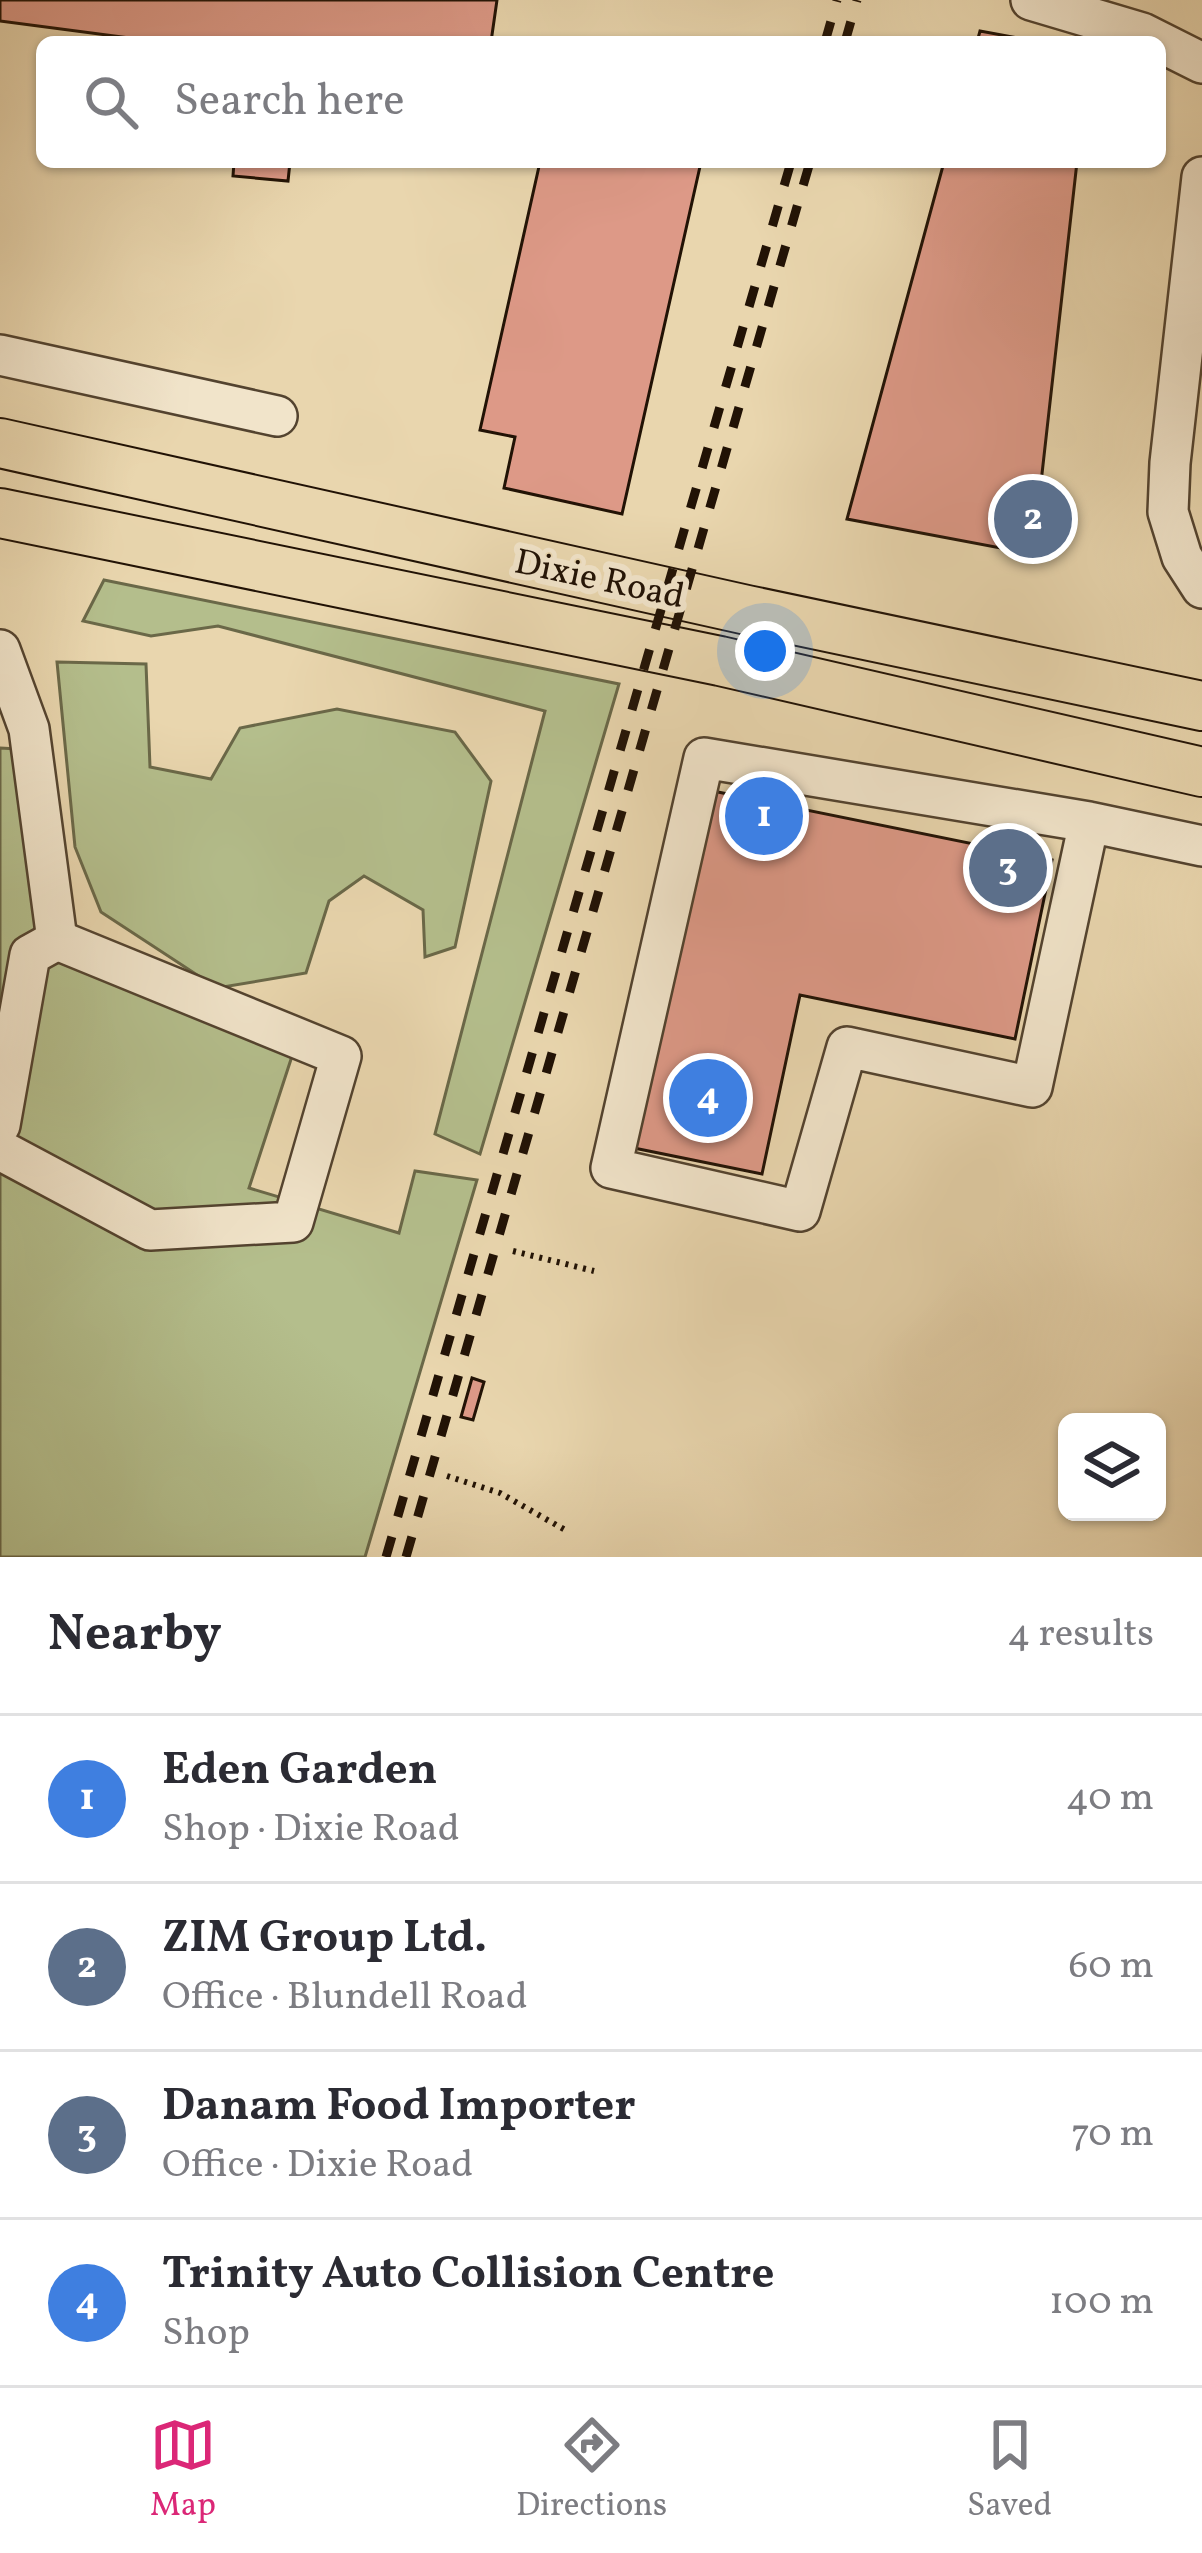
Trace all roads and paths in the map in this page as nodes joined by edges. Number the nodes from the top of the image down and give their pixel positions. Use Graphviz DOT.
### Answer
graph roads {
  1 [pos="1030,0"];
  2 [pos="1148,36"];
  3 [pos="1166,45"];
  4 [pos="1202,63"];
  5 [pos="1202,177"];
  6 [pos="0,355"];
  7 [pos="278,416"];
  8 [pos="0,444"];
  9 [pos="0,513"];
  10 [pos="1202,588"];
  11 [pos="0,650"];
  12 [pos="1202,706"];
  13 [pos="1202,772"];
  14 [pos="1089,822"];
  15 [pos="1202,846"];
  16 [pos="57,940"];
  17 [pos="0,1124"];
  18 [pos="0,1150"];
  19 [pos="513,1251"];
  20 [pos="594,1271"];
  21 [pos="448,1475"];
  22 [pos="567,1531"];
  1 -- 2 [label="street"];
  3 -- 4 [label="street"];
  5 -- 10 [label="street"];
  6 -- 7 [label="street"];
  8 -- 12 [label="main road, Dixie Road"];
  9 -- 13 [label="main road, Dixie Road"];
  11 -- 16 [label="street"];
  14 -- 14 [label="street"];
  14 -- 15 [label="street"];
  16 -- 17 [label="street"];
  16 -- 18 [label="street"];
  19 -- 20 [label="path"];
  21 -- 22 [label="path"];
}
